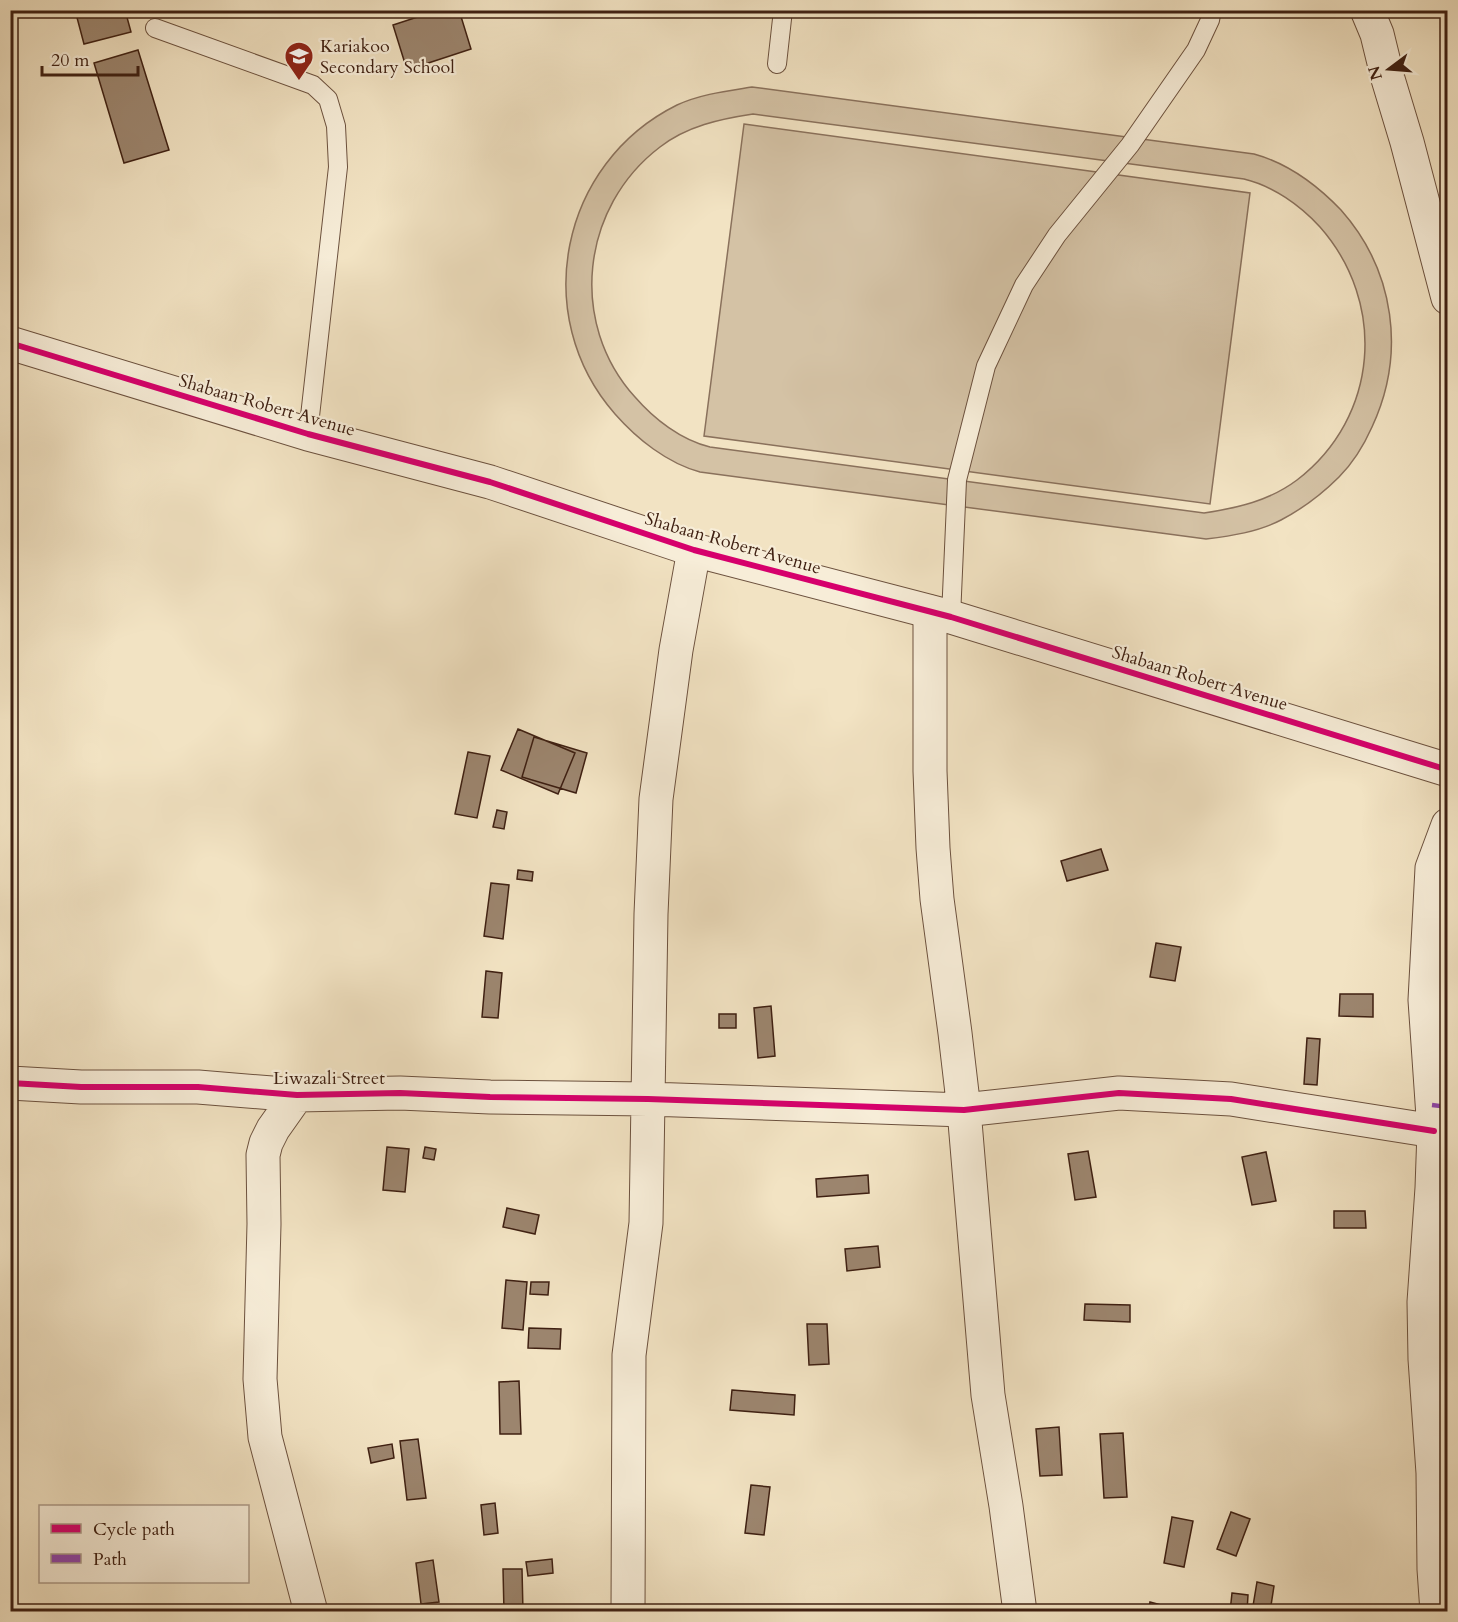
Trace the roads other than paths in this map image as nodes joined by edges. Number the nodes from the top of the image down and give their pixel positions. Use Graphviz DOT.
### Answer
graph roads {
  1 [pos="783,10"];
  2 [pos="1212,10"];
  3 [pos="1366,10"];
  4 [pos="155,28"];
  5 [pos="777,64"];
  6 [pos="1438,228"];
  7 [pos="1448,297"];
  8 [pos="10,343"];
  9 [pos="308,434"];
  10 [pos="694,550"];
  11 [pos="941,615"];
  12 [pos="1448,770"];
  13 [pos="1448,825"];
  14 [pos="10,1083"];
  15 [pos="297,1095"];
  16 [pos="648,1099"];
  17 [pos="964,1110"];
  18 [pos="1434,1131"];
  19 [pos="1440,1522"];
  20 [pos="311,1611"];
  21 [pos="628,1611"];
  22 [pos="1020,1611"];
  23 [pos="1437,1611"];
  1 -- 5 [label="lane"];
  2 -- 11 [label="lane"];
  3 -- 6 [label="street"];
  4 -- 9 [label="lane"];
  6 -- 7 [label="street"];
  8 -- 9 [label="street, Shabaan Robert Avenue"];
  9 -- 10 [label="street, Shabaan Robert Avenue"];
  10 -- 11 [label="street, Shabaan Robert Avenue"];
  10 -- 16 [label="street"];
  11 -- 12 [label="street, Shabaan Robert Avenue"];
  11 -- 17 [label="street"];
  13 -- 18 [label="street"];
  14 -- 15 [label="street, Liwazali Street"];
  15 -- 16 [label="street, Liwazali Street"];
  15 -- 20 [label="street"];
  16 -- 17 [label="street, Liwazali Street"];
  16 -- 21 [label="street"];
  17 -- 18 [label="street, Liwazali Street"];
  17 -- 22 [label="street"];
  18 -- 19 [label="street"];
  19 -- 23 [label="street"];
}
